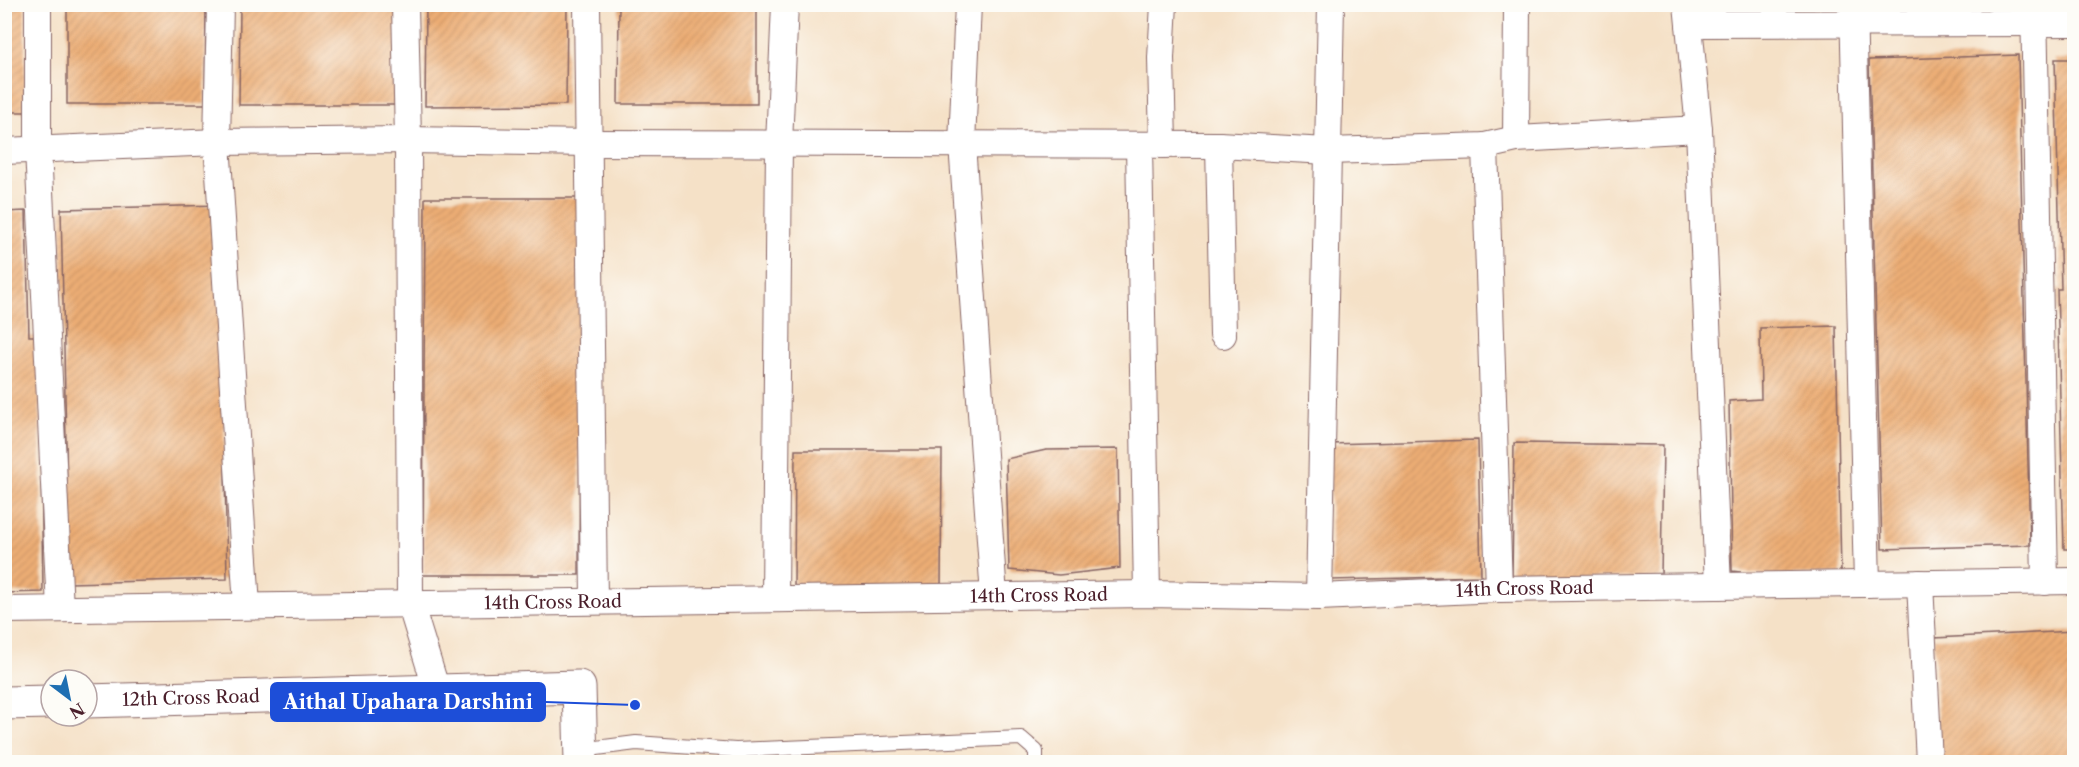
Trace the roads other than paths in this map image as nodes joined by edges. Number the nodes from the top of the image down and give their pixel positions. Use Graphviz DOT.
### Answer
graph roads {
  1 [pos="38,4"];
  2 [pos="220,4"];
  3 [pos="405,4"];
  4 [pos="587,4"];
  5 [pos="785,4"];
  6 [pos="968,4"];
  7 [pos="1164,4"];
  8 [pos="1331,4"];
  9 [pos="1517,4"];
  10 [pos="1688,14"];
  11 [pos="1853,14"];
  12 [pos="2034,14"];
  13 [pos="2074,23"];
  14 [pos="1699,129"];
  15 [pos="1516,139"];
  16 [pos="408,140"];
  17 [pos="217,142"];
  18 [pos="589,143"];
  19 [pos="779,144"];
  20 [pos="962,144"];
  21 [pos="1151,145"];
  22 [pos="1219,145"];
  23 [pos="1485,146"];
  24 [pos="38,149"];
  25 [pos="4,151"];
  26 [pos="1328,151"];
  27 [pos="1223,335"];
  28 [pos="2074,581"];
  29 [pos="2045,582"];
  30 [pos="1920,583"];
  31 [pos="1867,584"];
  32 [pos="1718,586"];
  33 [pos="1498,589"];
  34 [pos="1147,594"];
  35 [pos="994,596"];
  36 [pos="1319,597"];
  37 [pos="776,598"];
  38 [pos="594,601"];
  39 [pos="410,603"];
  40 [pos="247,606"];
  41 [pos="60,609"];
  42 [pos="4,610"];
  43 [pos="436,691"];
  44 [pos="99,701"];
  45 [pos="39,702"];
  46 [pos="4,703"];
  47 [pos="580,756"];
  48 [pos="739,756"];
  49 [pos="1036,762"];
  50 [pos="1929,762"];
  1 -- 24 [label="street"];
  2 -- 17 [label="street"];
  3 -- 16 [label="street"];
  4 -- 18 [label="street"];
  5 -- 19 [label="street"];
  6 -- 20 [label="street"];
  7 -- 21 [label="street"];
  8 -- 26 [label="street"];
  9 -- 15 [label="street"];
  10 -- 11 [label="street"];
  10 -- 14 [label="street"];
  11 -- 12 [label="street"];
  11 -- 31 [label="street"];
  12 -- 13 [label="street"];
  12 -- 29 [label="street"];
  14 -- 15 [label="street"];
  14 -- 32 [label="street"];
  15 -- 23 [label="street"];
  16 -- 17 [label="street"];
  16 -- 18 [label="street"];
  16 -- 39 [label="street"];
  17 -- 24 [label="street"];
  17 -- 40 [label="street"];
  18 -- 19 [label="street"];
  18 -- 38 [label="street"];
  19 -- 20 [label="street"];
  19 -- 37 [label="street"];
  20 -- 21 [label="street"];
  20 -- 35 [label="street"];
  21 -- 22 [label="street"];
  21 -- 34 [label="street"];
  22 -- 26 [label="street"];
  22 -- 27 [label="street"];
  23 -- 26 [label="street"];
  23 -- 33 [label="street"];
  24 -- 25 [label="street"];
  24 -- 41 [label="street"];
  26 -- 36 [label="street"];
  28 -- 29 [label="street, 14th Cross Road"];
  29 -- 30 [label="street, 14th Cross Road"];
  30 -- 31 [label="street, 14th Cross Road"];
  30 -- 50 [label="street"];
  31 -- 32 [label="street, 14th Cross Road"];
  32 -- 33 [label="street, 14th Cross Road"];
  33 -- 36 [label="street, 14th Cross Road"];
  34 -- 35 [label="street, 14th Cross Road"];
  34 -- 36 [label="street, 14th Cross Road"];
  35 -- 37 [label="street, 14th Cross Road"];
  37 -- 38 [label="street, 14th Cross Road"];
  38 -- 39 [label="street, 14th Cross Road"];
  39 -- 40 [label="street, 14th Cross Road"];
  39 -- 43 [label="street"];
  40 -- 41 [label="street, 14th Cross Road"];
  41 -- 42 [label="street, 14th Cross Road"];
  43 -- 44 [label="street, 12th Cross Road"];
  43 -- 47 [label="street, 12th Cross Road"];
  45 -- 46 [label="street"];
  47 -- 48 [label="lane"];
  48 -- 49 [label="lane"];
}
